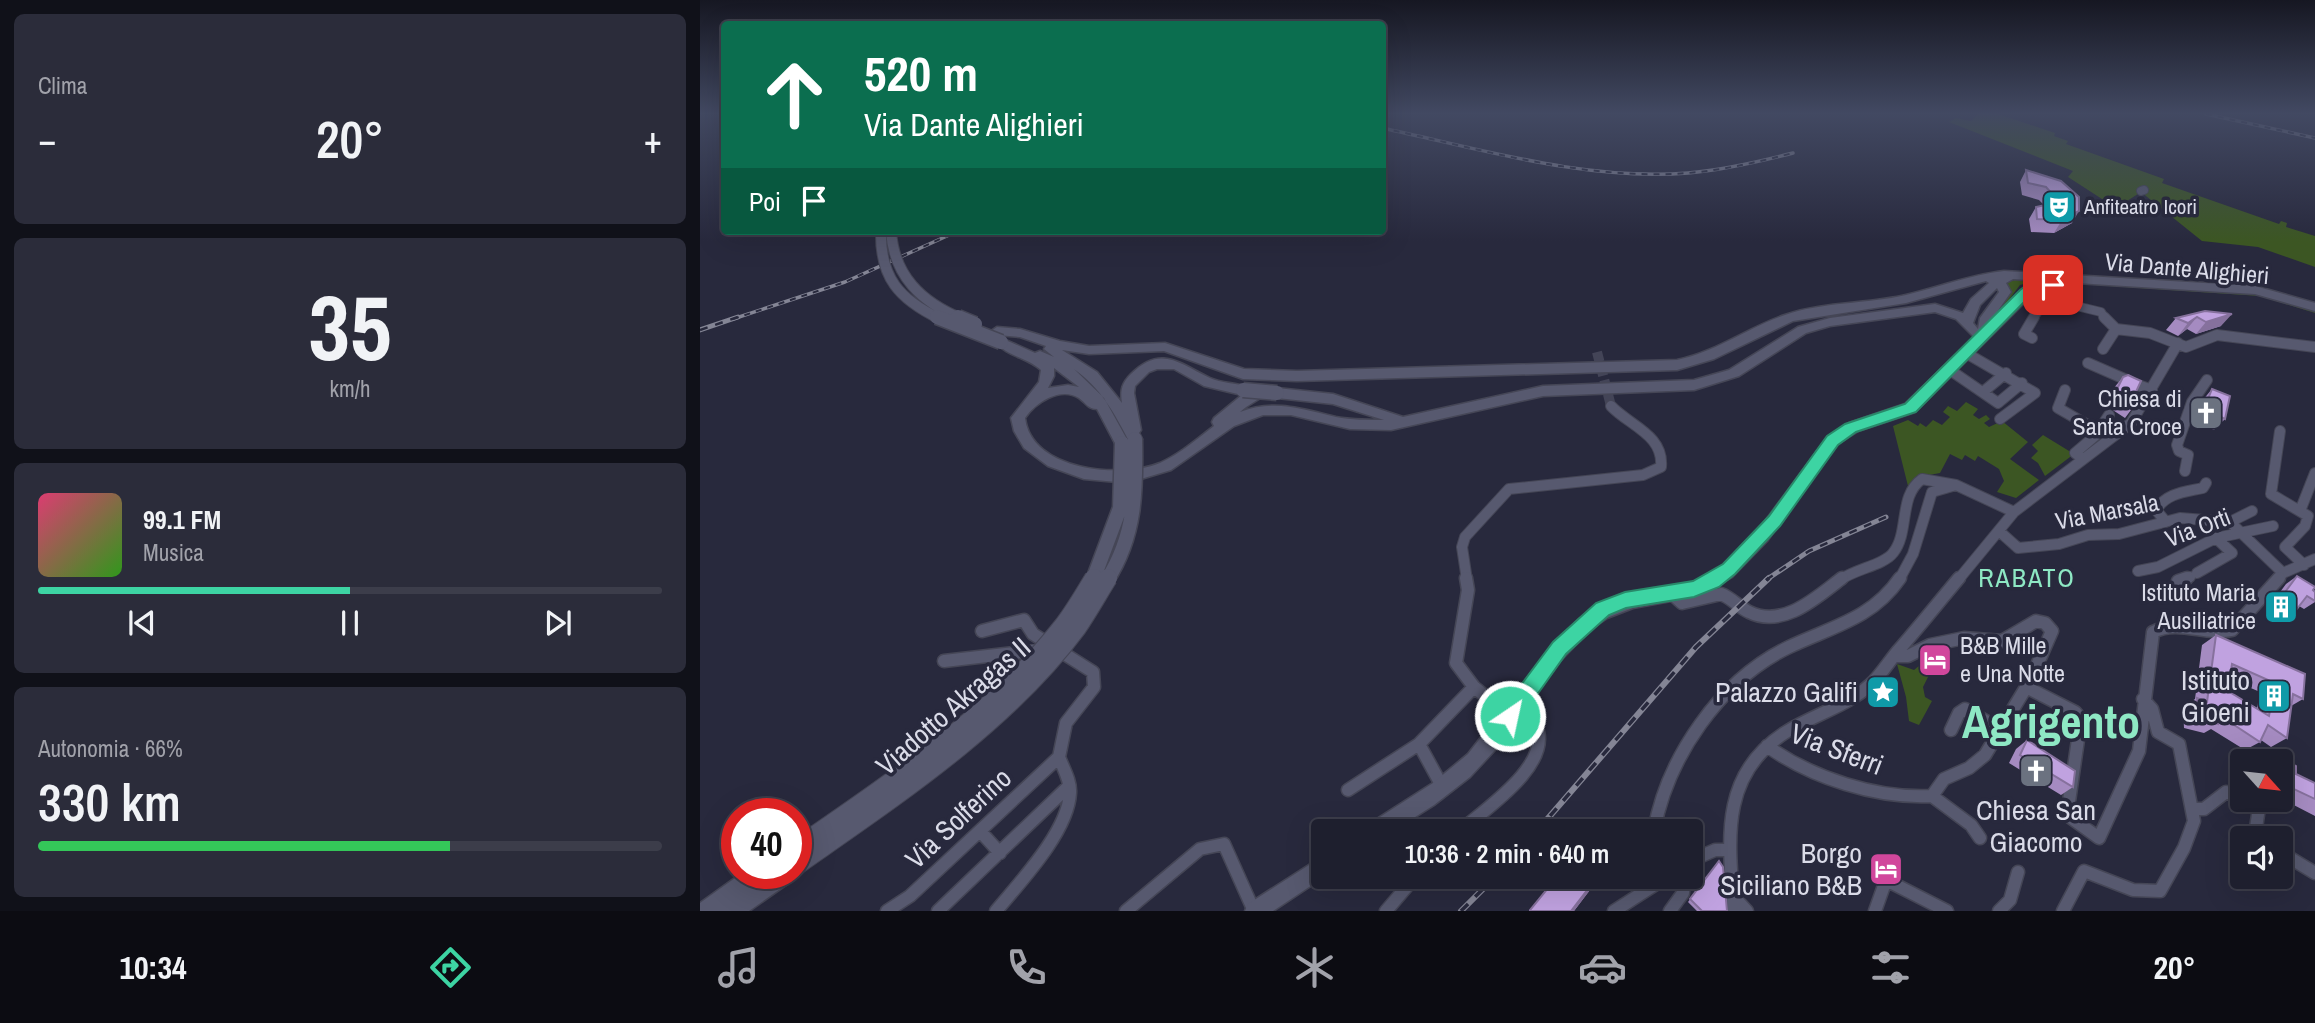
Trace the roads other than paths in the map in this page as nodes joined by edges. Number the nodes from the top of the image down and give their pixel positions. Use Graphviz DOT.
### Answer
graph roads {
  1 [pos="881,235"];
  2 [pos="891,235"];
  3 [pos="1992,279"];
  4 [pos="2315,307"];
  5 [pos="2315,317"];
  6 [pos="2116,329"];
  7 [pos="999,336"];
  8 [pos="1974,336"];
  9 [pos="2032,338"];
  10 [pos="2182,345"];
  11 [pos="2315,347"];
  12 [pos="2103,349"];
  13 [pos="2088,363"];
  14 [pos="1950,370"];
  15 [pos="2006,373"];
  16 [pos="1297,376"];
  17 [pos="2207,380"];
  18 [pos="2022,383"];
  19 [pos="2065,390"];
  20 [pos="2152,390"];
  21 [pos="1983,393"];
  22 [pos="1611,405"];
  23 [pos="1022,408"];
  24 [pos="2109,415"];
  25 [pos="1424,418"];
  26 [pos="2000,419"];
  27 [pos="2098,431"];
  28 [pos="2280,431"];
  29 [pos="1128,441"];
  30 [pos="1193,448"];
  31 [pos="2082,458"];
  32 [pos="2185,471"];
  33 [pos="2315,473"];
  34 [pos="2206,483"];
  35 [pos="1955,485"];
  36 [pos="2252,510"];
  37 [pos="2300,511"];
  38 [pos="2014,512"];
  39 [pos="2166,522"];
  40 [pos="2230,522"];
  41 [pos="2273,526"];
  42 [pos="1999,531"];
  43 [pos="2238,532"];
  44 [pos="2216,538"];
  45 [pos="2307,564"];
  46 [pos="2138,571"];
  47 [pos="2283,573"];
  48 [pos="2178,581"];
  49 [pos="1671,593"];
  50 [pos="982,631"];
  51 [pos="1055,647"];
  52 [pos="1894,656"];
  53 [pos="944,661"];
  54 [pos="1474,687"];
  55 [pos="2026,687"];
  56 [pos="2143,699"];
  57 [pos="1512,712"];
  58 [pos="1951,730"];
  59 [pos="2001,730"];
  60 [pos="1419,744"];
  61 [pos="1767,746"];
  62 [pos="1059,757"];
  63 [pos="1069,786"];
  64 [pos="1443,788"];
  65 [pos="1349,790"];
  66 [pos="2230,793"];
  67 [pos="1932,796"];
  68 [pos="2194,809"];
  69 [pos="1395,819"];
  70 [pos="1474,819"];
  71 [pos="1656,819"];
  72 [pos="980,831"];
  73 [pos="812,837"];
  74 [pos="1980,838"];
  75 [pos="1730,850"];
  76 [pos="1000,853"];
  77 [pos="812,855"];
  78 [pos="1703,855"];
  79 [pos="2293,860"];
  80 [pos="2018,872"];
  81 [pos="2315,873"];
  82 [pos="1311,874"];
  83 [pos="737,889"];
  84 [pos="763,889"];
  85 [pos="1405,889"];
  86 [pos="1647,889"];
  87 [pos="1683,889"];
  88 [pos="1734,904"];
  89 [pos="705,911"];
  90 [pos="732,911"];
  91 [pos="887,911"];
  92 [pos="939,911"];
  93 [pos="996,911"];
  94 [pos="1126,911"];
  95 [pos="1254,911"];
  96 [pos="1386,911"];
  97 [pos="1614,911"];
  98 [pos="1670,911"];
  99 [pos="1747,911"];
  100 [pos="1875,911"];
  101 [pos="1947,911"];
  102 [pos="1999,911"];
  103 [pos="2063,911"];
  1 -- 7 [label="main road, bridge"];
  2 -- 7 [label="main road, bridge"];
  3 -- 4 [label="main road"];
  3 -- 8 [label="main road"];
  3 -- 8 [label="main road"];
  3 -- 16 [label="main road"];
  5 -- 8 [label="main road, Via Dante Alighieri"];
  6 -- 9 [label="street"];
  6 -- 10 [label="street"];
  6 -- 12 [label="street"];
  7 -- 16 [label="main road"];
  7 -- 23 [label="main road"];
  7 -- 29 [label="main road"];
  8 -- 14 [label="main road, Via Dante Alighieri"];
  8 -- 15 [label="street"];
  8 -- 25 [label="main road"];
  10 -- 11 [label="street"];
  10 -- 20 [label="street"];
  13 -- 20 [label="street"];
  14 -- 21 [label="street"];
  14 -- 49 [label="main road, Via Dante Alighieri"];
  15 -- 18 [label="street"];
  15 -- 21 [label="street"];
  16 -- 30 [label="main road"];
  17 -- 32 [label="street"];
  18 -- 21 [label="street"];
  18 -- 26 [label="street"];
  19 -- 27 [label="street"];
  20 -- 31 [label="street"];
  22 -- 54 [label="street"];
  23 -- 29 [label="main road"];
  23 -- 30 [label="main road"];
  24 -- 27 [label="street"];
  25 -- 29 [label="main road, bridge"];
  25 -- 30 [label="main road"];
  27 -- 31 [label="street"];
  28 -- 37 [label="street"];
  29 -- 73 [label="main road, Viadotto Akragas II, bridge"];
  29 -- 77 [label="main road, Viadotto Akragas II, bridge"];
  31 -- 38 [label="street"];
  33 -- 37 [label="street"];
  34 -- 39 [label="street"];
  35 -- 38 [label="street"];
  35 -- 49 [label="street"];
  35 -- 71 [label="street"];
  36 -- 40 [label="street"];
  37 -- 45 [label="street"];
  38 -- 42 [label="street"];
  39 -- 40 [label="street, Via Marsala"];
  39 -- 42 [label="street, Via Marsala"];
  40 -- 43 [label="street"];
  41 -- 43 [label="street, Via Orti"];
  42 -- 52 [label="street"];
  43 -- 44 [label="street, Via Orti"];
  43 -- 47 [label="street"];
  44 -- 46 [label="street, Via Orti"];
  44 -- 48 [label="street"];
  45 -- 47 [label="street"];
  47 -- 56 [label="street"];
  49 -- 57 [label="main road, Via Dante Alighieri"];
  50 -- 51 [label="street"];
  51 -- 53 [label="street"];
  51 -- 62 [label="street"];
  52 -- 55 [label="street"];
  52 -- 61 [label="street"];
  54 -- 57 [label="street"];
  54 -- 60 [label="street"];
  55 -- 56 [label="street"];
  55 -- 59 [label="street"];
  56 -- 68 [label="street"];
  57 -- 64 [label="main road, Via Dante Alighieri"];
  57 -- 70 [label="street"];
  58 -- 59 [label="street"];
  59 -- 67 [label="street"];
  60 -- 64 [label="street"];
  60 -- 65 [label="street"];
  61 -- 67 [label="street, Via Sferri"];
  61 -- 75 [label="street"];
  62 -- 63 [label="street"];
  62 -- 72 [label="street, Via Solferino"];
  63 -- 76 [label="street"];
  63 -- 93 [label="street"];
  64 -- 69 [label="main road, Via Dante Alighieri"];
  66 -- 68 [label="street"];
  67 -- 74 [label="street"];
  68 -- 103 [label="street"];
  72 -- 76 [label="street"];
  72 -- 91 [label="street, Via Solferino"];
  75 -- 78 [label="street"];
  75 -- 88 [label="street"];
  76 -- 92 [label="street"];
  79 -- 81 [label="street"];
  80 -- 102 [label="street"];
  82 -- 95 [label="main road"];
  83 -- 89 [label="main road"];
  84 -- 90 [label="main road"];
  85 -- 96 [label="street"];
  86 -- 97 [label="street"];
  87 -- 98 [label="street"];
  88 -- 99 [label="street"];
  94 -- 95 [label="street"];
  100 -- 101 [label="street"];
}
